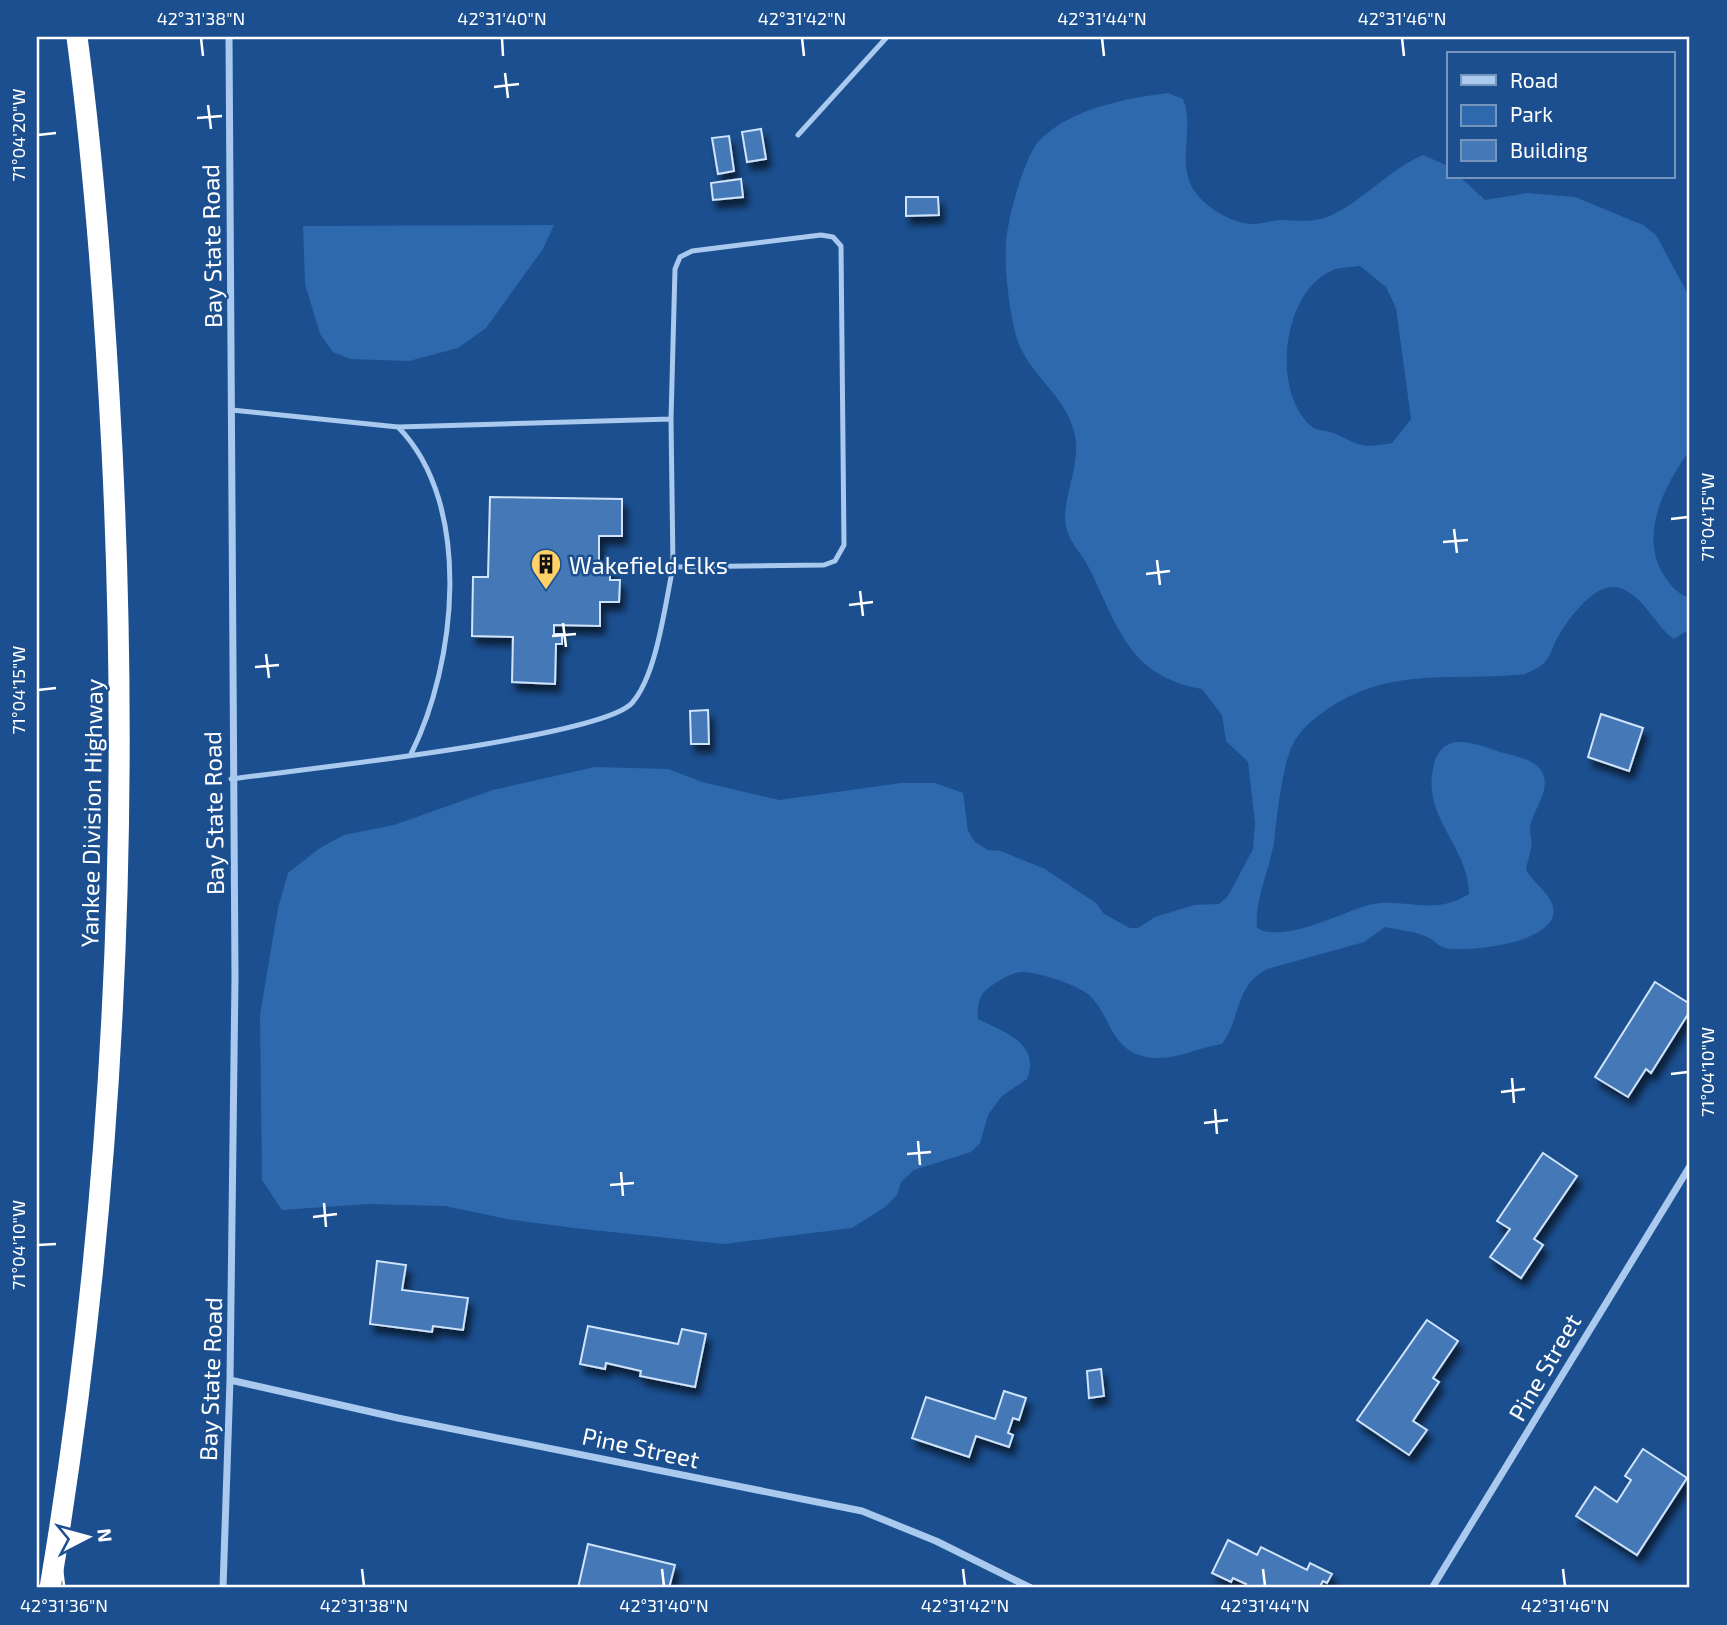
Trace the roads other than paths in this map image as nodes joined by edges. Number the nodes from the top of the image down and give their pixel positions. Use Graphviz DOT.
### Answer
graph roads {
  1 [pos="76,37"];
  2 [pos="229,37"];
  3 [pos="887,37"];
  4 [pos="798,135"];
  5 [pos="232,410"];
  6 [pos="671,419"];
  7 [pos="398,427"];
  8 [pos="673,567"];
  9 [pos="411,754"];
  10 [pos="231,779"];
  11 [pos="1690,1166"];
  12 [pos="230,1380"];
  13 [pos="50,1588"];
  14 [pos="223,1588"];
  15 [pos="1031,1588"];
  16 [pos="1432,1588"];
  1 -- 13 [label="highway, Yankee Division Highway"];
  2 -- 5 [label="street, Bay State Road"];
  3 -- 4 [label="lane"];
  5 -- 7 [label="lane"];
  5 -- 10 [label="street, Bay State Road"];
  6 -- 7 [label="lane"];
  6 -- 8 [label="lane"];
  6 -- 8 [label="lane"];
  7 -- 9 [label="lane"];
  8 -- 9 [label="lane"];
  9 -- 10 [label="lane"];
  10 -- 12 [label="street, Bay State Road"];
  11 -- 16 [label="street, Pine Street"];
  12 -- 14 [label="street, Bay State Road"];
  12 -- 15 [label="street, Pine Street"];
}
